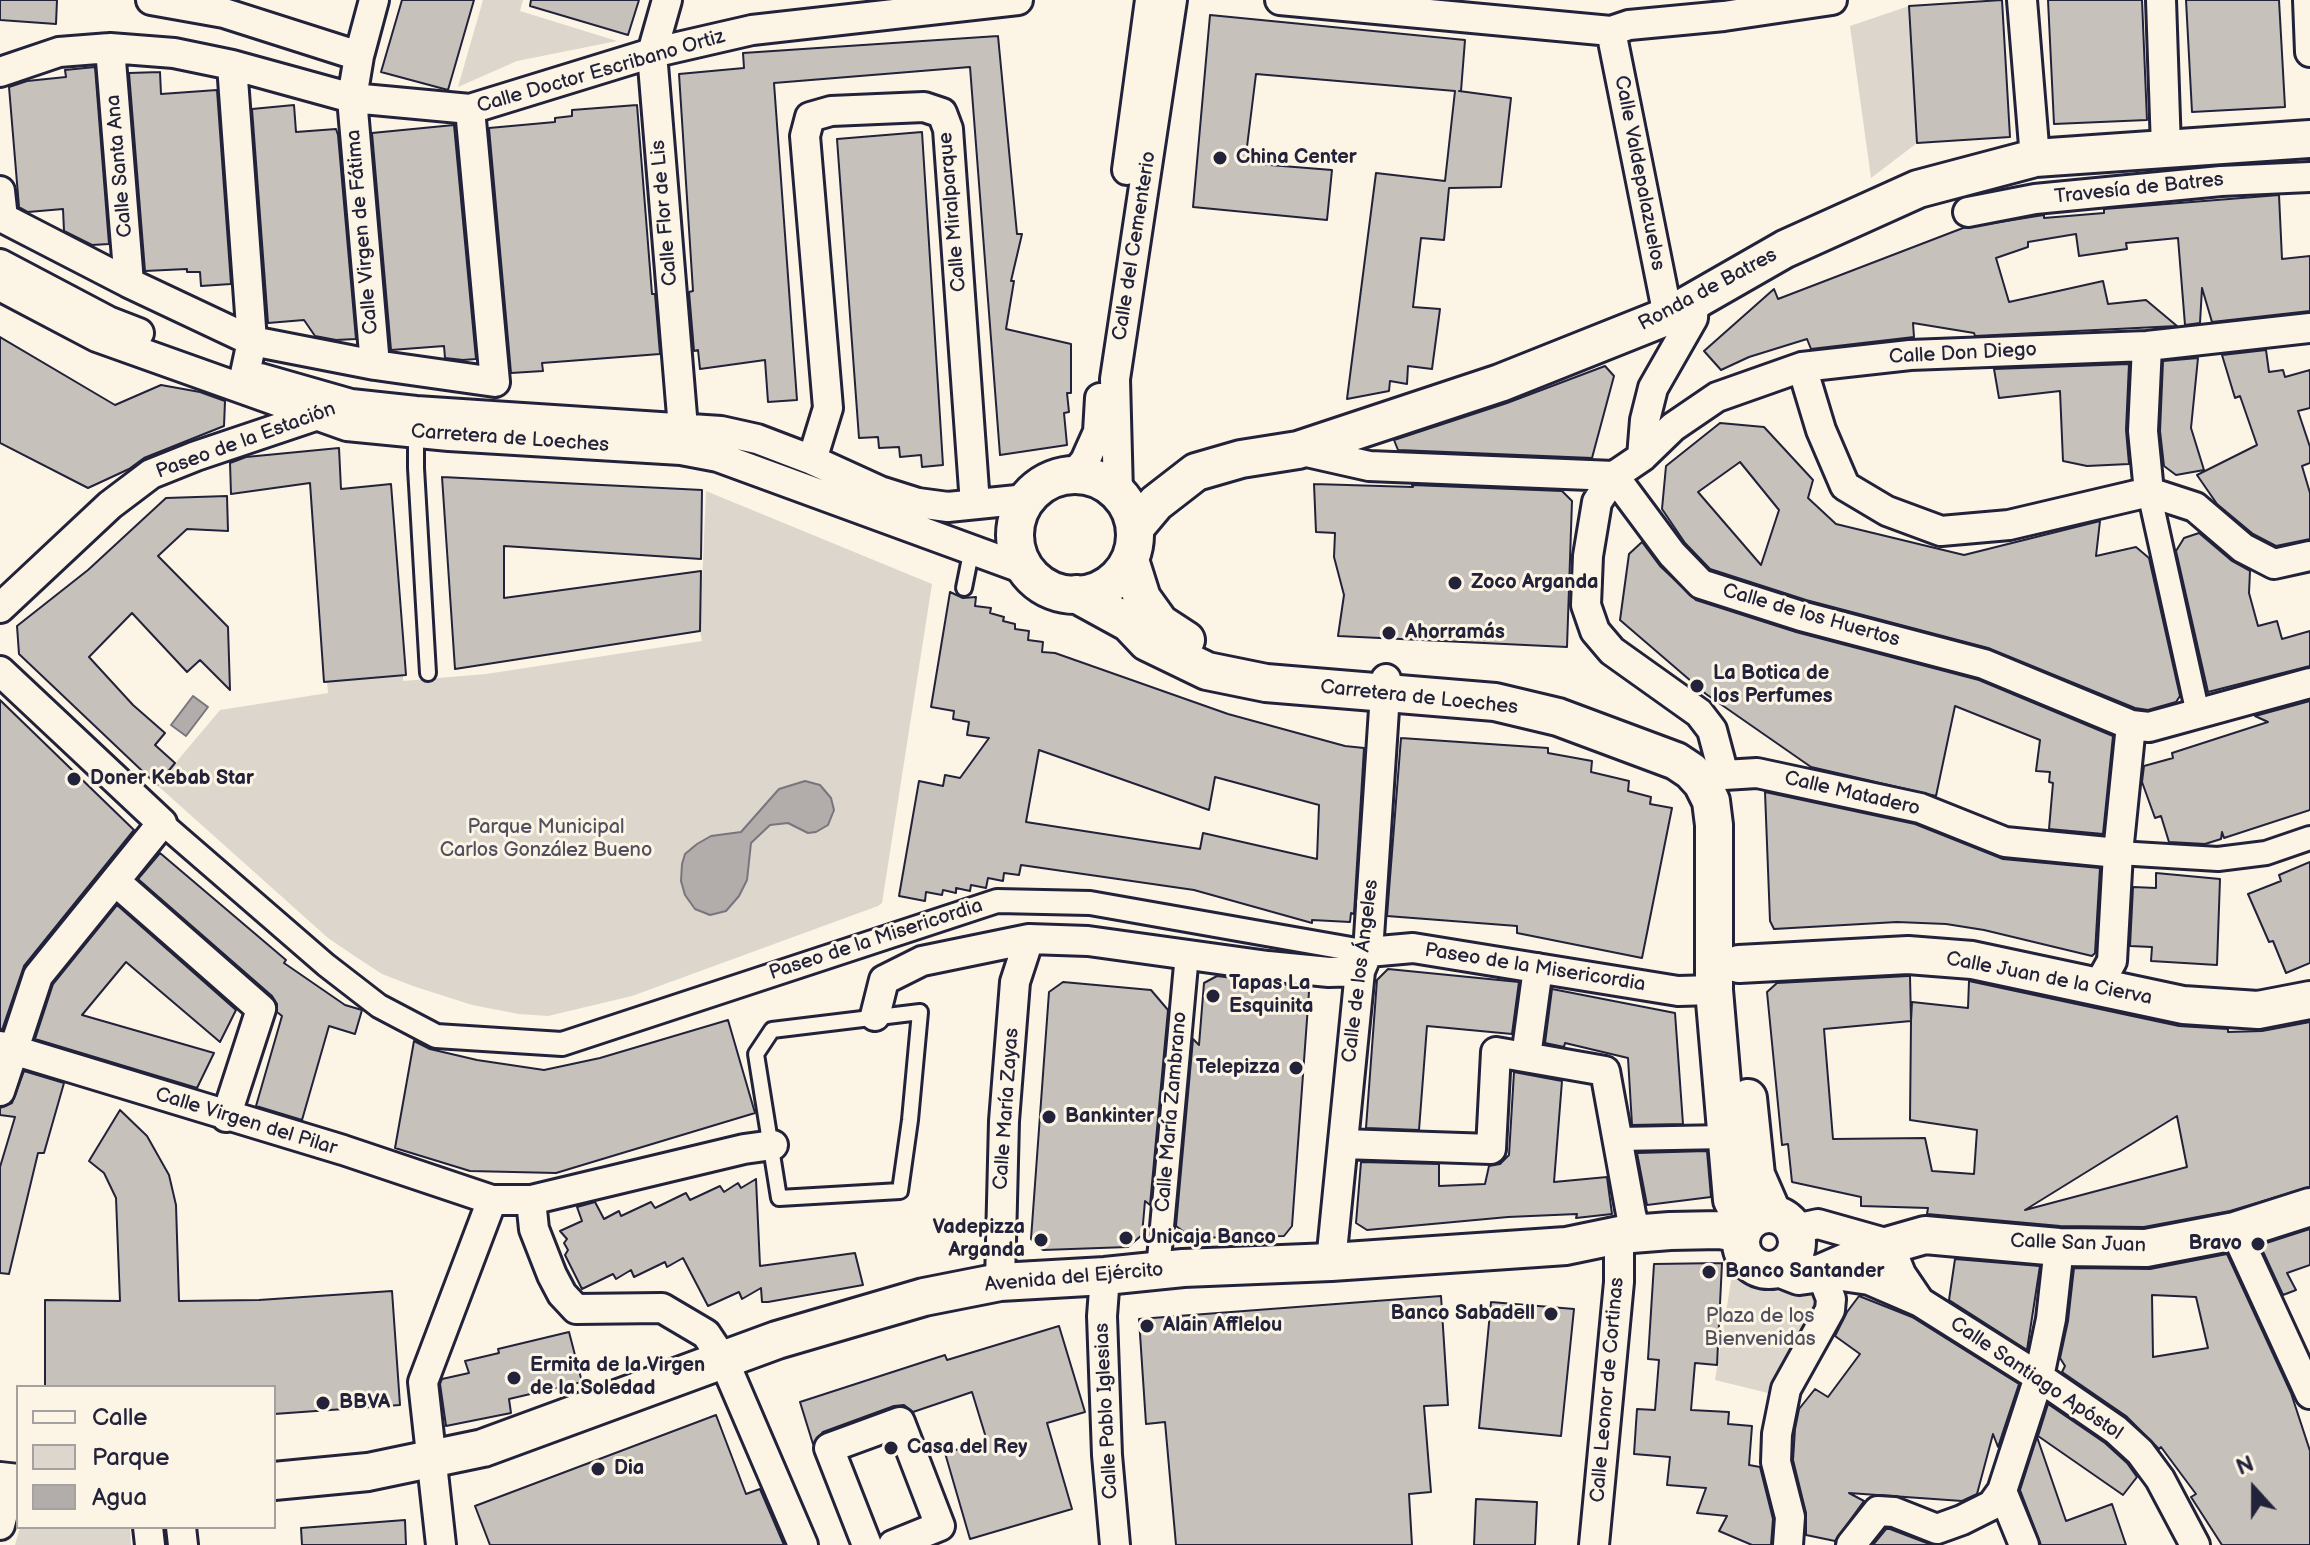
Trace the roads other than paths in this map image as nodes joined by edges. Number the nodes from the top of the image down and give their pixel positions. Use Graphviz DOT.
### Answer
graph roads {
  1 [pos="151,0"];
  2 [pos="374,0"];
  3 [pos="667,0"];
  4 [pos="1018,0"];
  5 [pos="1150,0"];
  6 [pos="1172,0"];
  7 [pos="1280,0"];
  8 [pos="1832,0"];
  9 [pos="2022,0"];
  10 [pos="2161,0"];
  11 [pos="2308,0"];
  12 [pos="1383,5"];
  13 [pos="1471,10"];
  14 [pos="1627,19"];
  15 [pos="110,48"];
  16 [pos="2310,52"];
  17 [pos="652,53"];
  18 [pos="359,56"];
  19 [pos="232,65"];
  20 [pos="0,72"];
  21 [pos="352,98"];
  22 [pos="470,109"];
  23 [pos="2310,139"];
  24 [pos="2166,148"];
  25 [pos="2023,162"];
  26 [pos="2310,177"];
  27 [pos="2021,202"];
  28 [pos="1,205"];
  29 [pos="1968,212"];
  30 [pos="0,264"];
  31 [pos="129,283"];
  32 [pos="0,286"];
  33 [pos="1681,308"];
  34 [pos="2310,328"];
  35 [pos="252,341"];
  36 [pos="2147,346"];
  37 [pos="375,365"];
  38 [pos="1802,367"];
  39 [pos="244,381"];
  40 [pos="351,404"];
  41 [pos="315,416"];
  42 [pos="416,422"];
  43 [pos="683,428"];
  44 [pos="1298,450"];
  45 [pos="1642,457"];
  46 [pos="812,460"];
  47 [pos="1073,475"];
  48 [pos="1614,476"];
  49 [pos="2149,492"];
  50 [pos="1118,493"];
  51 [pos="1027,499"];
  52 [pos="975,504"];
  53 [pos="1132,544"];
  54 [pos="972,548"];
  55 [pos="2310,556"];
  56 [pos="1027,570"];
  57 [pos="964,588"];
  58 [pos="1076,594"];
  59 [pos="0,608"];
  60 [pos="0,671"];
  61 [pos="428,673"];
  62 [pos="2310,683"];
  63 [pos="1386,686"];
  64 [pos="2198,714"];
  65 [pos="2131,725"];
  66 [pos="1724,775"];
  67 [pos="162,823"];
  68 [pos="2310,838"];
  69 [pos="2118,853"];
  70 [pos="115,881"];
  71 [pos="1029,939"];
  72 [pos="1187,954"];
  73 [pos="1364,961"];
  74 [pos="1739,964"];
  75 [pos="1538,968"];
  76 [pos="2097,988"];
  77 [pos="1714,990"];
  78 [pos="2310,1000"];
  79 [pos="875,1016"];
  80 [pos="6,1048"];
  81 [pos="1526,1057"];
  82 [pos="0,1091"];
  83 [pos="226,1117"];
  84 [pos="1727,1137"];
  85 [pos="1618,1139"];
  86 [pos="1343,1144"];
  87 [pos="773,1145"];
  88 [pos="492,1200"];
  89 [pos="531,1200"];
  90 [pos="2310,1207"];
  91 [pos="1764,1226"];
  92 [pos="2235,1231"];
  93 [pos="1628,1235"];
  94 [pos="1889,1244"];
  95 [pos="2059,1247"];
  96 [pos="1331,1262"];
  97 [pos="1781,1269"];
  98 [pos="1158,1270"];
  99 [pos="1821,1273"];
  100 [pos="1105,1276"];
  101 [pos="1000,1282"];
  102 [pos="1920,1302"];
  103 [pos="724,1361"];
  104 [pos="2039,1377"];
  105 [pos="2310,1394"];
  106 [pos="432,1459"];
  107 [pos="276,1461"];
  108 [pos="9,1473"];
  109 [pos="276,1481"];
  110 [pos="2002,1491"];
  111 [pos="0,1525"];
  112 [pos="1936,1537"];
  113 [pos="1795,1543"];
  114 [pos="441,1545"];
  115 [pos="803,1545"];
  116 [pos="867,1545"];
  117 [pos="893,1545"];
  118 [pos="1115,1545"];
  119 [pos="1594,1545"];
  120 [pos="1851,1545"];
  121 [pos="2024,1545"];
  122 [pos="2195,1545"];
  1 -- 18 [label="street"];
  2 -- 18 [label="street, Calle Virgen de Fátima"];
  3 -- 17 [label="street, Calle Flor de Lis"];
  4 -- 17 [label="street, Calle Doctor Escribano Ortiz"];
  5 -- 47 [label="street, Calle del Cementerio"];
  6 -- 50 [label="street, Calle del Cementerio"];
  7 -- 12 [label="street"];
  8 -- 14 [label="street"];
  9 -- 25 [label="street"];
  10 -- 24 [label="street"];
  11 -- 16 [label="street"];
  12 -- 13 [label="street"];
  13 -- 14 [label="street"];
  14 -- 33 [label="street, Calle Valdepalazuelos"];
  15 -- 19 [label="street, Calle Doctor Escribano Ortiz"];
  15 -- 20 [label="street, Calle Doctor Escribano Ortiz"];
  15 -- 31 [label="street, Calle Santa Ana"];
  17 -- 22 [label="street, Calle Doctor Escribano Ortiz"];
  17 -- 43 [label="street, Calle Flor de Lis"];
  18 -- 21 [label="street, Calle Virgen de Fátima"];
  19 -- 21 [label="street, Calle Doctor Escribano Ortiz"];
  19 -- 35 [label="street"];
  21 -- 22 [label="street, Calle Doctor Escribano Ortiz"];
  21 -- 37 [label="street, Calle Virgen de Fátima"];
  22 -- 37 [label="street"];
  23 -- 24 [label="street, Ronda de Batres"];
  24 -- 25 [label="street, Ronda de Batres"];
  25 -- 27 [label="street"];
  25 -- 33 [label="street, Ronda de Batres"];
  26 -- 27 [label="street, Travesía de Batres"];
  27 -- 29 [label="street, Travesía de Batres"];
  28 -- 31 [label="street"];
  30 -- 39 [label="street, Carretera de Loeches"];
  31 -- 35 [label="street"];
  32 -- 39 [label="street, Carretera de Loeches"];
  33 -- 44 [label="street, Ronda de Batres"];
  33 -- 45 [label="street"];
  34 -- 36 [label="street, Calle Don Diego"];
  35 -- 37 [label="street"];
  35 -- 39 [label="street"];
  36 -- 38 [label="street, Calle Don Diego"];
  36 -- 49 [label="street"];
  38 -- 45 [label="street, Calle Don Diego"];
  38 -- 49 [label="street"];
  39 -- 40 [label="street, Carretera de Loeches"];
  39 -- 41 [label="street, Carretera de Loeches"];
  40 -- 41 [label="street, Paseo de la Estación"];
  40 -- 42 [label="street, Carretera de Loeches"];
  41 -- 42 [label="street, Carretera de Loeches"];
  41 -- 59 [label="street, Paseo de la Estación"];
  42 -- 43 [label="street, Carretera de Loeches"];
  42 -- 54 [label="street, Carretera de Loeches"];
  42 -- 61 [label="lane"];
  43 -- 46 [label="street, Carretera de Loeches"];
  44 -- 48 [label="street"];
  44 -- 53 [label="street, Ronda de Batres"];
  45 -- 48 [label="street, Calle Don Diego"];
  46 -- 52 [label="street, Carretera de Loeches"];
  46 -- 52 [label="street, Calle Miralparque"];
  47 -- 50 [label="street"];
  47 -- 51 [label="street"];
  48 -- 65 [label="street, Calle de los Huertos"];
  48 -- 66 [label="street"];
  49 -- 55 [label="street"];
  49 -- 64 [label="street"];
  50 -- 53 [label="street"];
  51 -- 52 [label="street, Carretera de Loeches"];
  51 -- 56 [label="street"];
  53 -- 58 [label="street"];
  53 -- 63 [label="street, Carretera de Loeches"];
  54 -- 56 [label="street, Carretera de Loeches"];
  54 -- 57 [label="lane"];
  56 -- 58 [label="street"];
  58 -- 63 [label="street, Carretera de Loeches"];
  60 -- 67 [label="street"];
  62 -- 64 [label="street, Calle de los Huertos"];
  63 -- 66 [label="street, Carretera de Loeches"];
  63 -- 73 [label="street, Calle de los Ángeles"];
  63 -- 77 [label="street, Carretera de Loeches"];
  64 -- 65 [label="street, Calle de los Huertos"];
  65 -- 69 [label="street"];
  66 -- 69 [label="street, Calle Matadero"];
  66 -- 74 [label="street"];
  67 -- 70 [label="street"];
  67 -- 73 [label="street, Paseo de la Misericordia"];
  68 -- 69 [label="street"];
  69 -- 76 [label="street"];
  70 -- 80 [label="street"];
  70 -- 83 [label="street"];
  71 -- 72 [label="street, Paseo de la Misericordia"];
  71 -- 79 [label="street, Paseo de la Misericordia"];
  71 -- 101 [label="street, Calle María Zayas"];
  72 -- 73 [label="street, Paseo de la Misericordia"];
  72 -- 98 [label="street, Calle María Zambrano"];
  73 -- 75 [label="street, Paseo de la Misericordia"];
  73 -- 86 [label="street, Calle de los Ángeles"];
  74 -- 76 [label="street, Calle Juan de la Cierva"];
  74 -- 91 [label="street"];
  75 -- 77 [label="street, Paseo de la Misericordia"];
  75 -- 81 [label="street"];
  76 -- 78 [label="street, Calle Juan de la Cierva"];
  77 -- 84 [label="street, Carretera de Loeches"];
  79 -- 87 [label="lane"];
  79 -- 87 [label="lane"];
  80 -- 82 [label="street"];
  80 -- 83 [label="street, Calle Virgen del Pilar"];
  81 -- 85 [label="street, Calle Leonor de Cortinas"];
  81 -- 86 [label="street"];
  83 -- 88 [label="street, Calle Virgen del Pilar"];
  84 -- 85 [label="street"];
  84 -- 91 [label="street, Carretera de Loeches"];
  85 -- 93 [label="street, Calle Leonor de Cortinas"];
  86 -- 96 [label="street, Calle de los Ángeles"];
  87 -- 89 [label="street, Calle Virgen del Pilar"];
  88 -- 89 [label="street, Calle Virgen del Pilar"];
  88 -- 106 [label="street"];
  89 -- 103 [label="street"];
  90 -- 92 [label="street, Calle San Juan"];
  91 -- 93 [label="street, Avenida del Ejército"];
  91 -- 94 [label="street, Calle San Juan"];
  91 -- 97 [label="street"];
  91 -- 97 [label="street"];
  92 -- 95 [label="street, Calle San Juan"];
  92 -- 105 [label="street"];
  93 -- 96 [label="street, Avenida del Ejército"];
  93 -- 119 [label="street, Calle Leonor de Cortinas"];
  94 -- 95 [label="street, Calle San Juan"];
  94 -- 99 [label="street, Calle San Juan"];
  94 -- 102 [label="street, Calle Santiago Apóstol"];
  95 -- 104 [label="street"];
  96 -- 98 [label="street, Avenida del Ejército"];
  97 -- 99 [label="street, Calle Santiago Apóstol"];
  98 -- 100 [label="street, Avenida del Ejército"];
  99 -- 102 [label="street, Calle Santiago Apóstol"];
  99 -- 113 [label="street"];
  100 -- 101 [label="street, Avenida del Ejército"];
  100 -- 118 [label="street, Calle Pablo Iglesias"];
  101 -- 103 [label="street, Avenida del Ejército"];
  102 -- 104 [label="street, Calle Santiago Apóstol"];
  103 -- 106 [label="street, Avenida del Ejército"];
  103 -- 115 [label="street"];
  104 -- 110 [label="street"];
  104 -- 122 [label="street, Calle Santiago Apóstol"];
  106 -- 107 [label="street, Avenida del Ejército"];
  106 -- 109 [label="street, Avenida del Ejército"];
  106 -- 114 [label="street"];
  108 -- 111 [label="street"];
  110 -- 112 [label="street"];
  110 -- 121 [label="street"];
  112 -- 120 [label="street"];
  116 -- 117 [label="street"];
}
